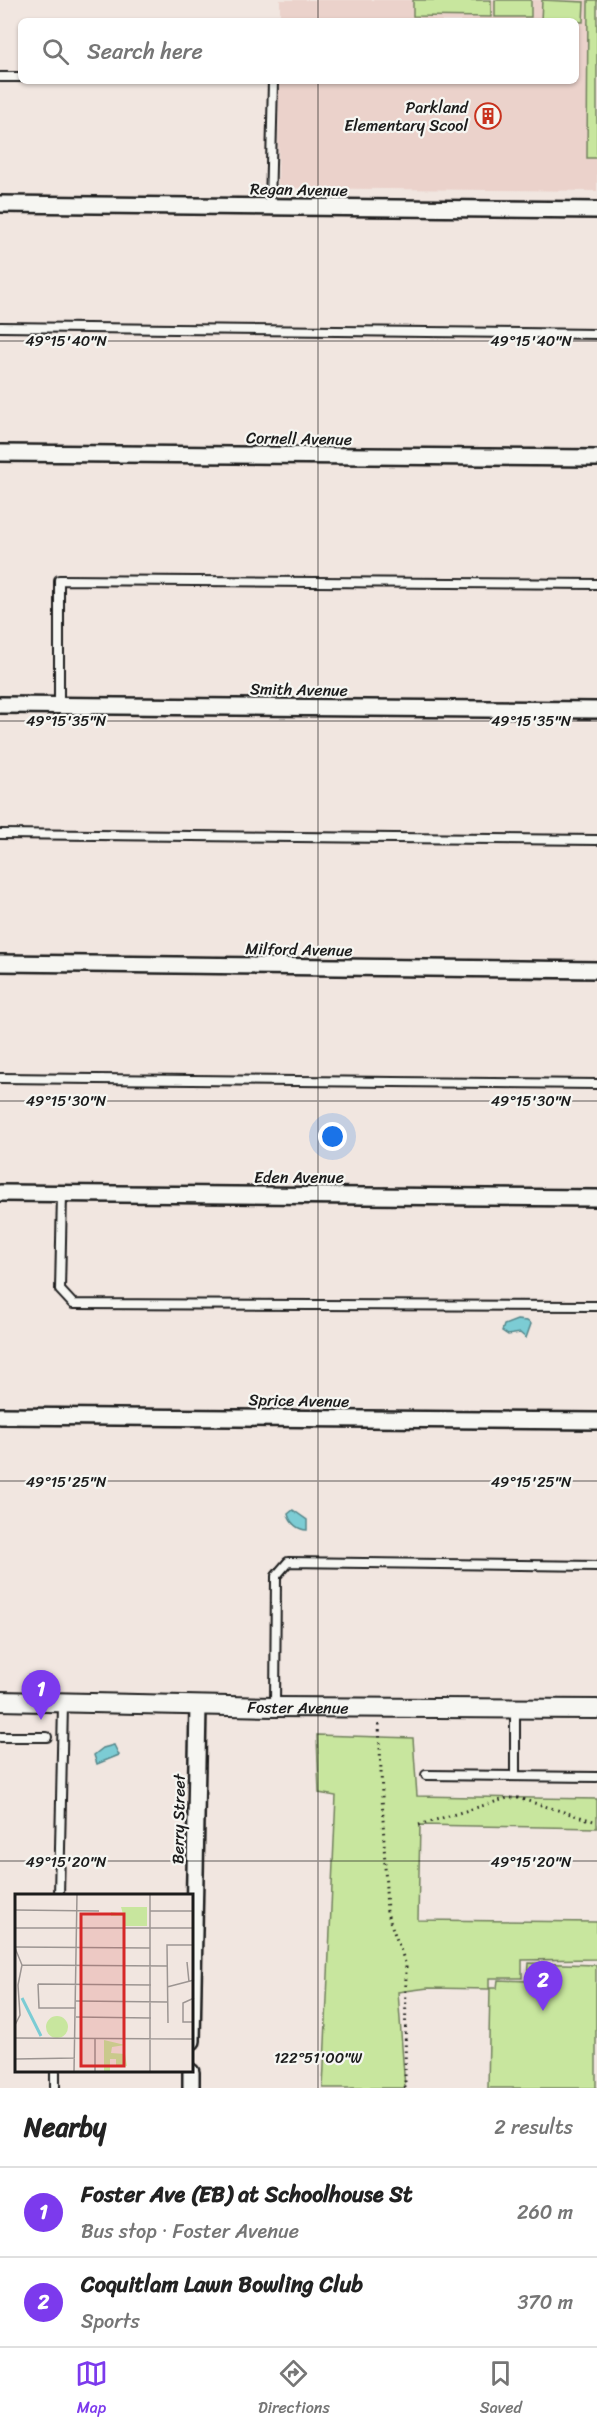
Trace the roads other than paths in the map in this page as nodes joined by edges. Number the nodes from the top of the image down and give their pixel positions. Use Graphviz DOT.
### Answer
graph roads {
  1 [pos="0,77"];
  2 [pos="18,77"];
  3 [pos="273,84"];
  4 [pos="0,204"];
  5 [pos="270,207"];
  6 [pos="597,210"];
  7 [pos="0,327"];
  8 [pos="597,334"];
  9 [pos="0,453"];
  10 [pos="597,458"];
  11 [pos="597,584"];
  12 [pos="0,705"];
  13 [pos="59,705"];
  14 [pos="597,710"];
  15 [pos="0,834"];
  16 [pos="597,840"];
  17 [pos="0,963"];
  18 [pos="597,970"];
  19 [pos="0,1078"];
  20 [pos="597,1084"];
  21 [pos="0,1193"];
  22 [pos="62,1194"];
  23 [pos="597,1198"];
  24 [pos="597,1306"];
  25 [pos="0,1416"];
  26 [pos="597,1421"];
  27 [pos="597,1566"];
  28 [pos="0,1701"];
  29 [pos="63,1704"];
  30 [pos="198,1706"];
  31 [pos="275,1707"];
  32 [pos="515,1709"];
  33 [pos="597,1709"];
  34 [pos="0,1737"];
  35 [pos="47,1737"];
  36 [pos="426,1774"];
  37 [pos="515,1776"];
  38 [pos="597,1777"];
  39 [pos="59,1894"];
  40 [pos="194,1929"];
  41 [pos="192,2073"];
  42 [pos="191,2088"];
  1 -- 2 [label="lane"];
  3 -- 5 [label="lane"];
  4 -- 5 [label="street, Regan Avenue"];
  5 -- 6 [label="street, Regan Avenue"];
  7 -- 8 [label="lane"];
  9 -- 10 [label="street, Cornell Avenue"];
  11 -- 13 [label="lane"];
  12 -- 13 [label="street, Smith Avenue"];
  13 -- 14 [label="street, Smith Avenue"];
  15 -- 16 [label="lane"];
  17 -- 18 [label="street, Milford Avenue"];
  19 -- 20 [label="lane"];
  21 -- 22 [label="street, Eden Avenue"];
  22 -- 23 [label="street, Eden Avenue"];
  22 -- 24 [label="lane"];
  25 -- 26 [label="street, Sprice Avenue"];
  27 -- 31 [label="lane"];
  28 -- 29 [label="street, Foster Avenue"];
  29 -- 30 [label="street, Foster Avenue"];
  29 -- 39 [label="lane"];
  30 -- 31 [label="street, Foster Avenue"];
  30 -- 40 [label="street, Berry Street"];
  31 -- 32 [label="street, Foster Avenue"];
  32 -- 33 [label="street, Foster Avenue"];
  32 -- 37 [label="lane"];
  34 -- 35 [label="lane"];
  36 -- 37 [label="lane"];
  37 -- 38 [label="lane"];
  41 -- 42 [label="street"];
}
